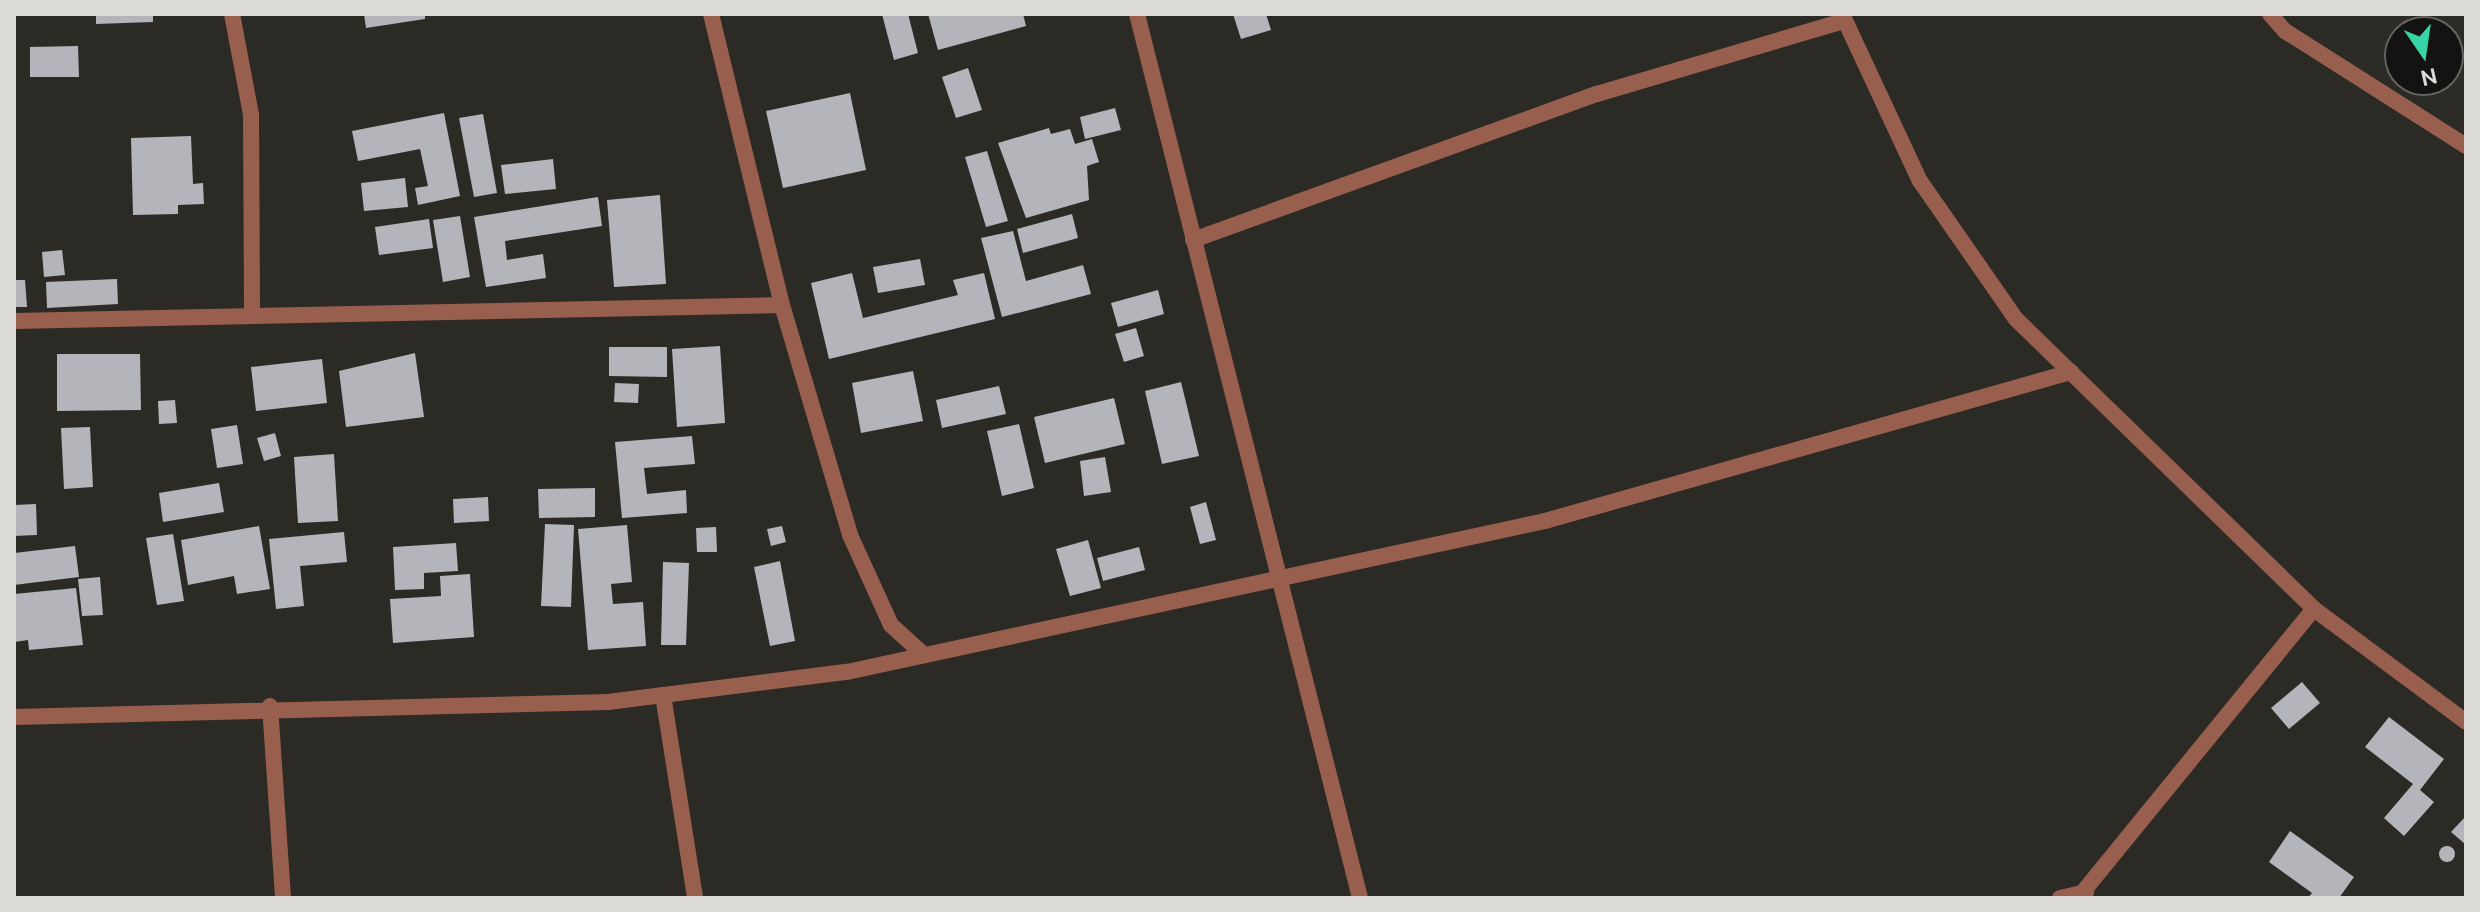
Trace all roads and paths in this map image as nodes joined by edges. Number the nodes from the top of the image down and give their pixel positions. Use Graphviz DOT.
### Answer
graph roads {
  1 [pos="232,14"];
  2 [pos="711,14"];
  3 [pos="1137,14"];
  4 [pos="2270,14"];
  5 [pos="1843,17"];
  6 [pos="2466,146"];
  7 [pos="1193,240"];
  8 [pos="782,305"];
  9 [pos="252,313"];
  10 [pos="14,321"];
  11 [pos="2071,372"];
  12 [pos="1277,576"];
  13 [pos="2314,609"];
  14 [pos="924,655"];
  15 [pos="663,695"];
  16 [pos="270,706"];
  17 [pos="14,717"];
  18 [pos="2466,722"];
  19 [pos="2082,895"];
  20 [pos="283,898"];
  21 [pos="695,898"];
  22 [pos="1360,898"];
  23 [pos="2060,898"];
  1 -- 9 [label="street"];
  2 -- 8 [label="street"];
  3 -- 7 [label="street"];
  4 -- 6 [label="street"];
  5 -- 7 [label="street"];
  5 -- 11 [label="street"];
  7 -- 12 [label="street"];
  8 -- 9 [label="street"];
  8 -- 14 [label="street"];
  9 -- 10 [label="street"];
  11 -- 12 [label="street"];
  11 -- 13 [label="street"];
  12 -- 14 [label="street"];
  12 -- 22 [label="street"];
  13 -- 18 [label="street"];
  13 -- 19 [label="street"];
  14 -- 15 [label="street"];
  15 -- 16 [label="street"];
  15 -- 21 [label="street"];
  16 -- 17 [label="street"];
  16 -- 20 [label="street"];
  19 -- 23 [label="street"];
}
